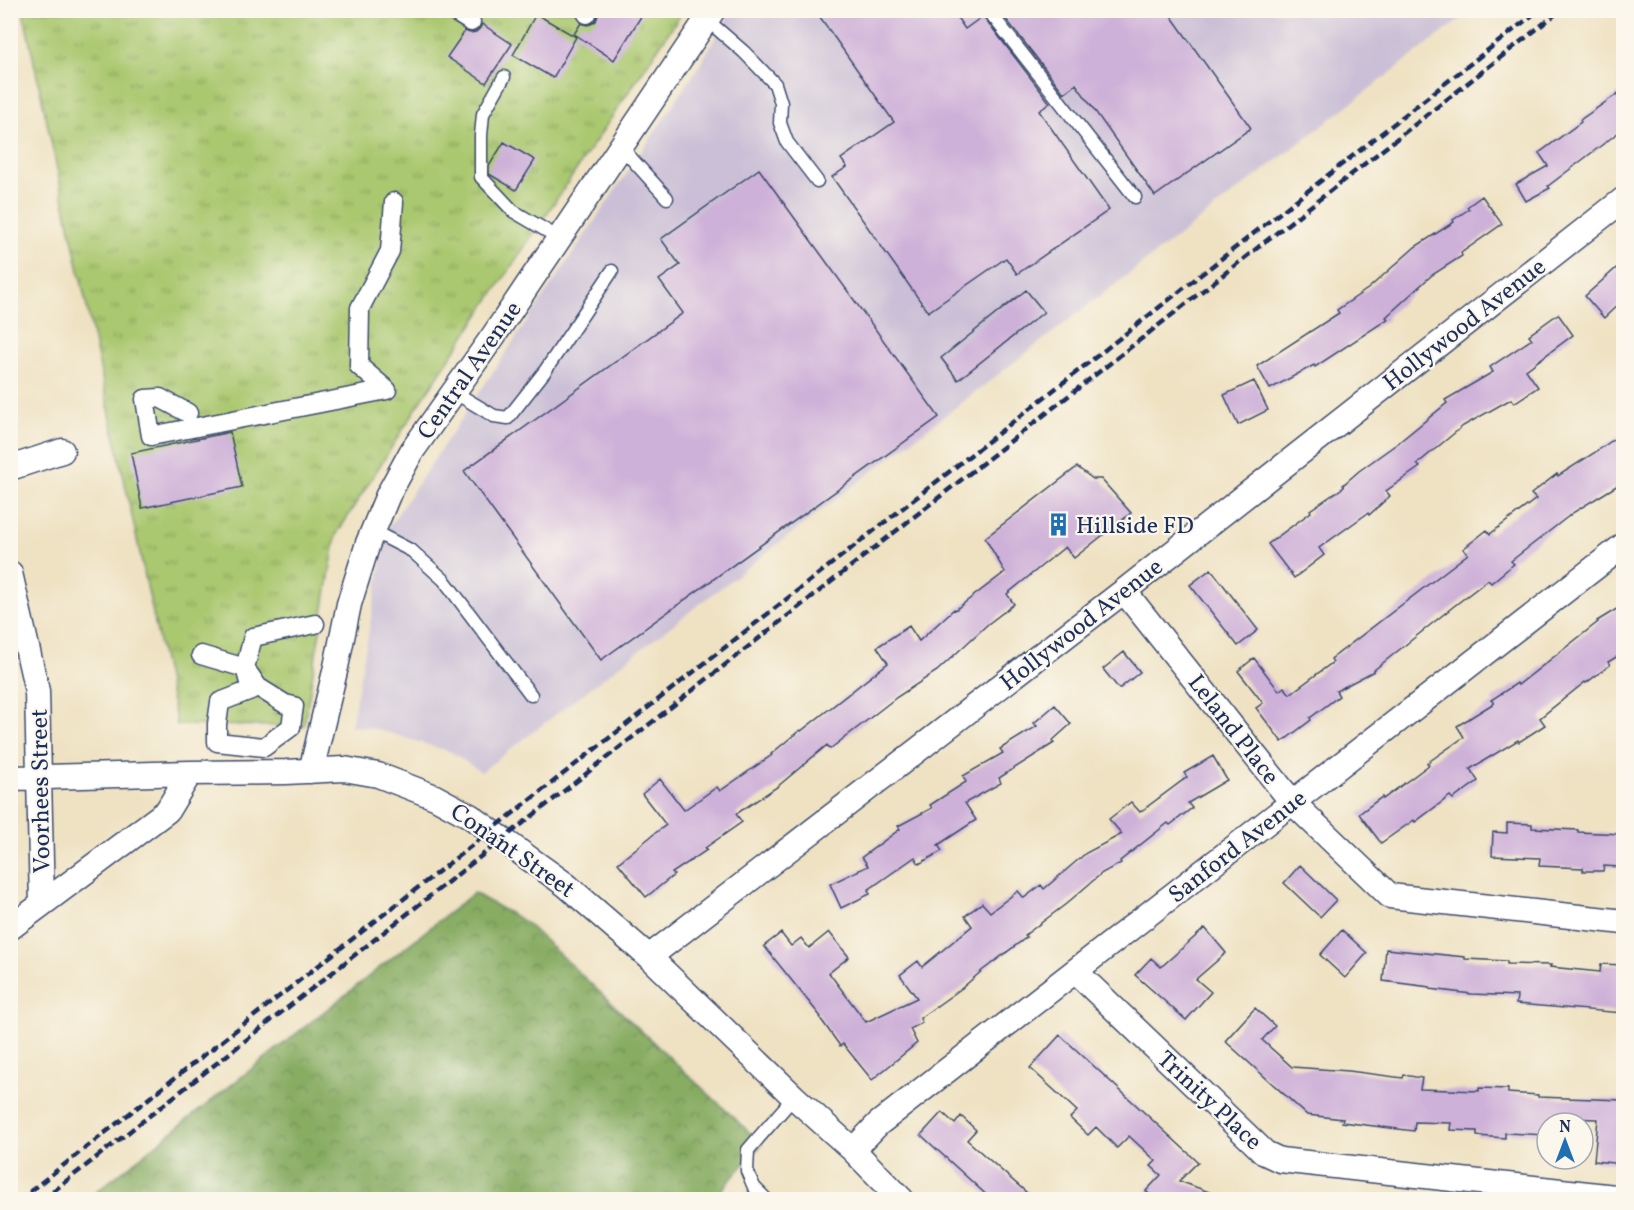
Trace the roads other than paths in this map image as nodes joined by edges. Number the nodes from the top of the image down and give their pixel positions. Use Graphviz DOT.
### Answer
graph roads {
  1 [pos="452,10"];
  2 [pos="988,10"];
  3 [pos="710,15"];
  4 [pos="471,22"];
  5 [pos="504,76"];
  6 [pos="621,147"];
  7 [pos="817,181"];
  8 [pos="1135,197"];
  9 [pos="667,198"];
  10 [pos="1623,199"];
  11 [pos="394,202"];
  12 [pos="559,238"];
  13 [pos="612,271"];
  14 [pos="454,392"];
  15 [pos="188,413"];
  16 [pos="62,452"];
  17 [pos="10,468"];
  18 [pos="373,531"];
  19 [pos="1623,545"];
  20 [pos="10,573"];
  21 [pos="1124,591"];
  22 [pos="315,624"];
  23 [pos="201,655"];
  24 [pos="245,668"];
  25 [pos="531,695"];
  26 [pos="311,771"];
  27 [pos="190,773"];
  28 [pos="40,777"];
  29 [pos="10,778"];
  30 [pos="1292,802"];
  31 [pos="42,904"];
  32 [pos="1623,922"];
  33 [pos="10,928"];
  34 [pos="649,957"];
  35 [pos="1076,972"];
  36 [pos="794,1096"];
  37 [pos="853,1150"];
  38 [pos="1623,1198"];
  39 [pos="767,1200"];
  40 [pos="902,1200"];
  1 -- 4 [label="street"];
  2 -- 8 [label="lane"];
  3 -- 6 [label="street, Central Avenue"];
  3 -- 7 [label="lane"];
  5 -- 12 [label="lane"];
  6 -- 9 [label="lane"];
  6 -- 12 [label="street, Central Avenue"];
  10 -- 21 [label="street, Hollywood Avenue"];
  11 -- 15 [label="street"];
  12 -- 14 [label="street, Central Avenue"];
  13 -- 14 [label="lane"];
  14 -- 18 [label="street, Central Avenue"];
  16 -- 17 [label="street"];
  18 -- 25 [label="lane"];
  18 -- 26 [label="street, Central Avenue"];
  19 -- 30 [label="street, Sanford Avenue"];
  20 -- 28 [label="street, Voorhees Street"];
  21 -- 30 [label="street, Leland Place"];
  21 -- 34 [label="street, Hollywood Avenue"];
  22 -- 24 [label="street"];
  23 -- 24 [label="street"];
  24 -- 24 [label="street"];
  26 -- 27 [label="street, Conant Street"];
  26 -- 34 [label="street, Conant Street"];
  27 -- 28 [label="street, Conant Street"];
  27 -- 31 [label="street"];
  28 -- 29 [label="street, Conant Street"];
  28 -- 31 [label="street, Voorhees Street"];
  30 -- 32 [label="street, Leland Place"];
  30 -- 35 [label="street, Sanford Avenue"];
  31 -- 33 [label="street"];
  34 -- 36 [label="street, Conant Street"];
  35 -- 37 [label="street, Sanford Avenue"];
  35 -- 38 [label="street, Trinity Place"];
  36 -- 37 [label="street, Conant Street"];
  36 -- 39 [label="lane"];
  37 -- 40 [label="street, Conant Street"];
}
